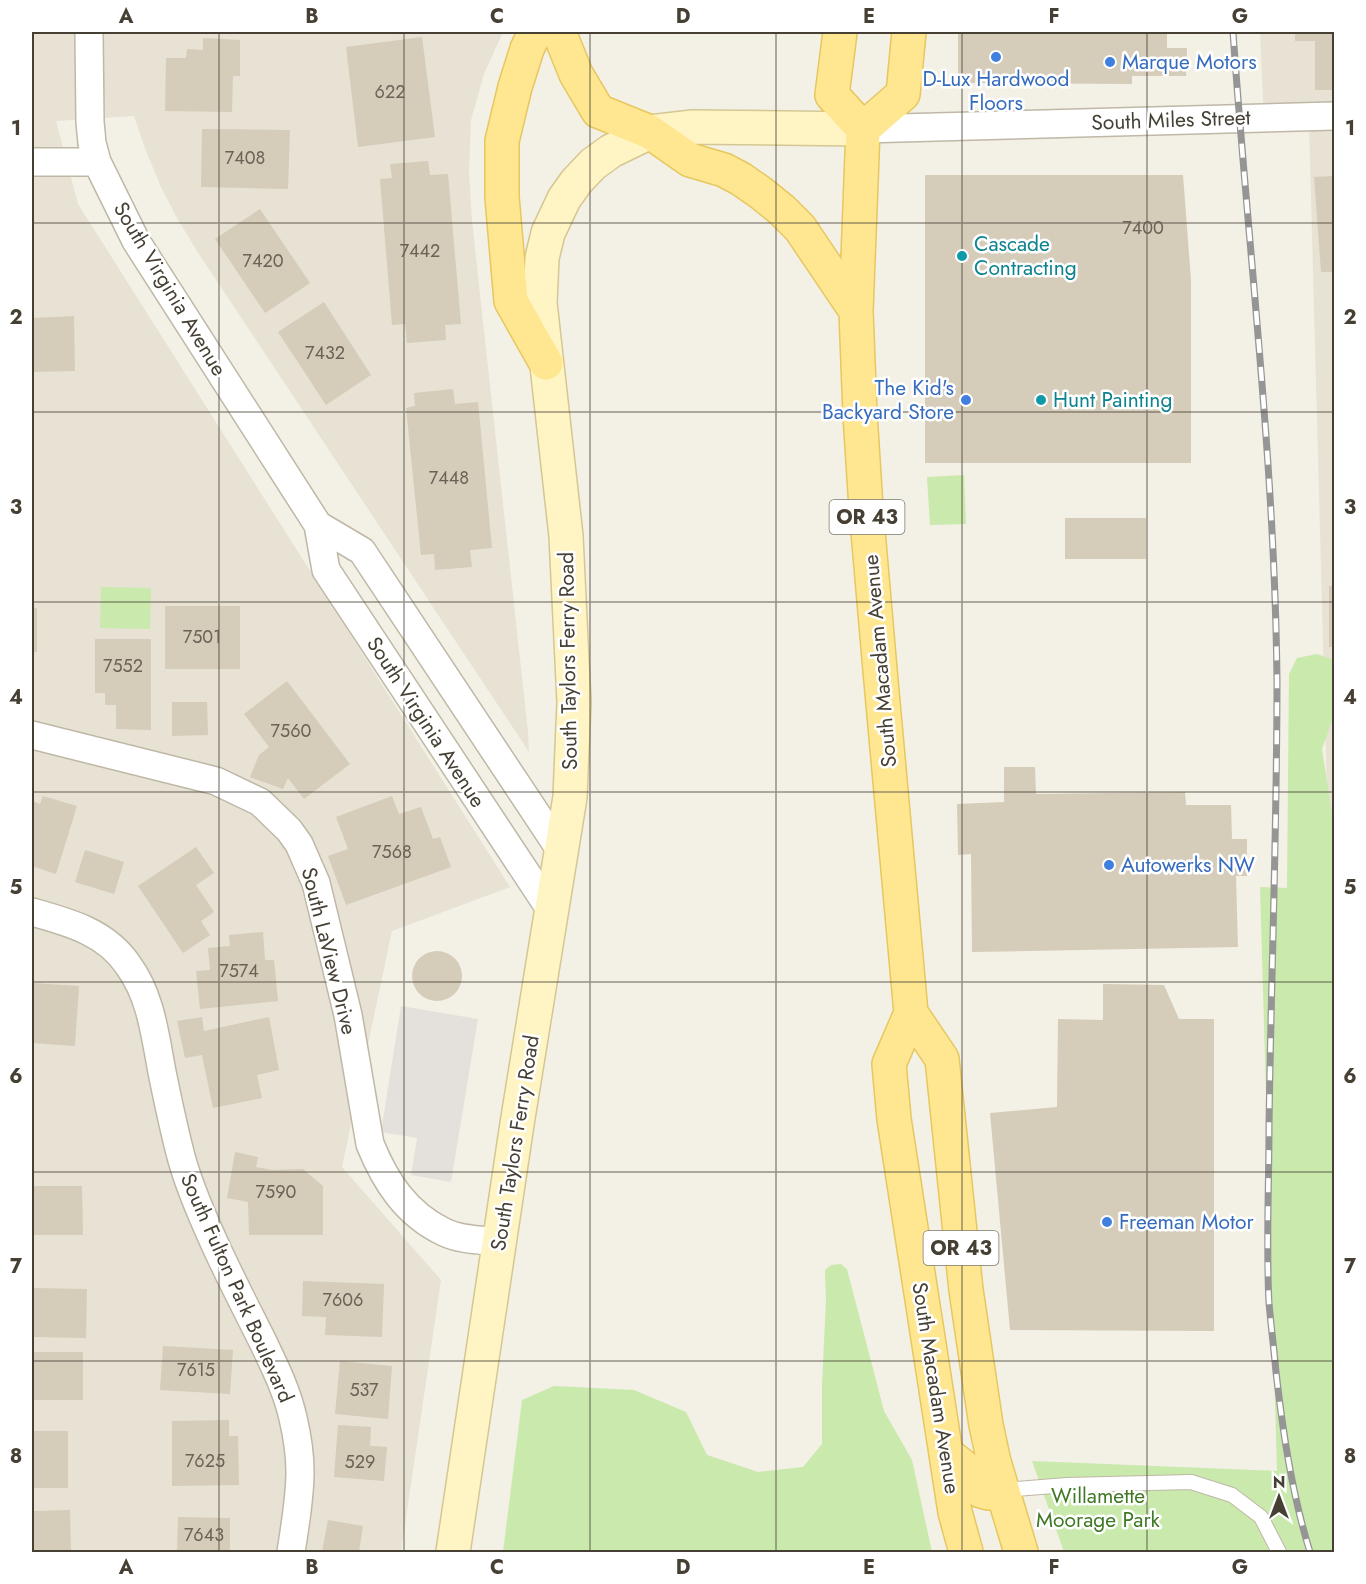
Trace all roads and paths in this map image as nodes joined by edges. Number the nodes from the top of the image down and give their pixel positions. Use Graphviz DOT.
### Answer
graph roads {
  1 [pos="89,32"];
  2 [pos="535,32"];
  3 [pos="559,32"];
  4 [pos="840,32"];
  5 [pos="909,32"];
  6 [pos="1335,116"];
  7 [pos="863,129"];
  8 [pos="650,132"];
  9 [pos="32,162"];
  10 [pos="97,162"];
  11 [pos="856,311"];
  12 [pos="546,363"];
  13 [pos="318,525"];
  14 [pos="32,735"];
  15 [pos="561,851"];
  16 [pos="32,912"];
  17 [pos="552,912"];
  18 [pos="911,1013"];
  19 [pos="500,1242"];
  20 [pos="946,1453"];
  21 [pos="1002,1490"];
  22 [pos="291,1552"];
  23 [pos="453,1552"];
  24 [pos="966,1552"];
  25 [pos="1021,1552"];
  26 [pos="1280,1552"];
  1 -- 10 [label="street, South Virginia Avenue"];
  2 -- 12 [label="main road"];
  3 -- 8 [label="main road"];
  4 -- 7 [label="main road"];
  5 -- 7 [label="main road"];
  6 -- 7 [label="street, South Miles Street"];
  7 -- 8 [label="main road, South Taylors Ferry Road"];
  7 -- 11 [label="main road, South Macadam Avenue / OR 43"];
  8 -- 11 [label="main road"];
  8 -- 12 [label="main road, South Taylors Ferry Road"];
  9 -- 10 [label="street"];
  10 -- 13 [label="street, South Virginia Avenue"];
  11 -- 18 [label="main road, South Macadam Avenue / OR 43"];
  12 -- 15 [label="main road, South Taylors Ferry Road"];
  13 -- 15 [label="street, South Virginia Avenue"];
  13 -- 17 [label="street, South Virginia Avenue"];
  14 -- 19 [label="street, South LaView Drive"];
  15 -- 17 [label="main road, South Taylors Ferry Road"];
  16 -- 22 [label="street, South Fulton Park Boulevard"];
  17 -- 19 [label="main road, South Taylors Ferry Road"];
  18 -- 20 [label="main road, South Macadam Avenue / OR 43"];
  18 -- 21 [label="main road, South Macadam Avenue / OR 43"];
  19 -- 23 [label="main road, South Taylors Ferry Road"];
  20 -- 21 [label="main road"];
  20 -- 24 [label="main road, South Macadam Avenue / OR 43"];
  21 -- 25 [label="main road, South Macadam Avenue / OR 43"];
  21 -- 26 [label="lane"];
}
